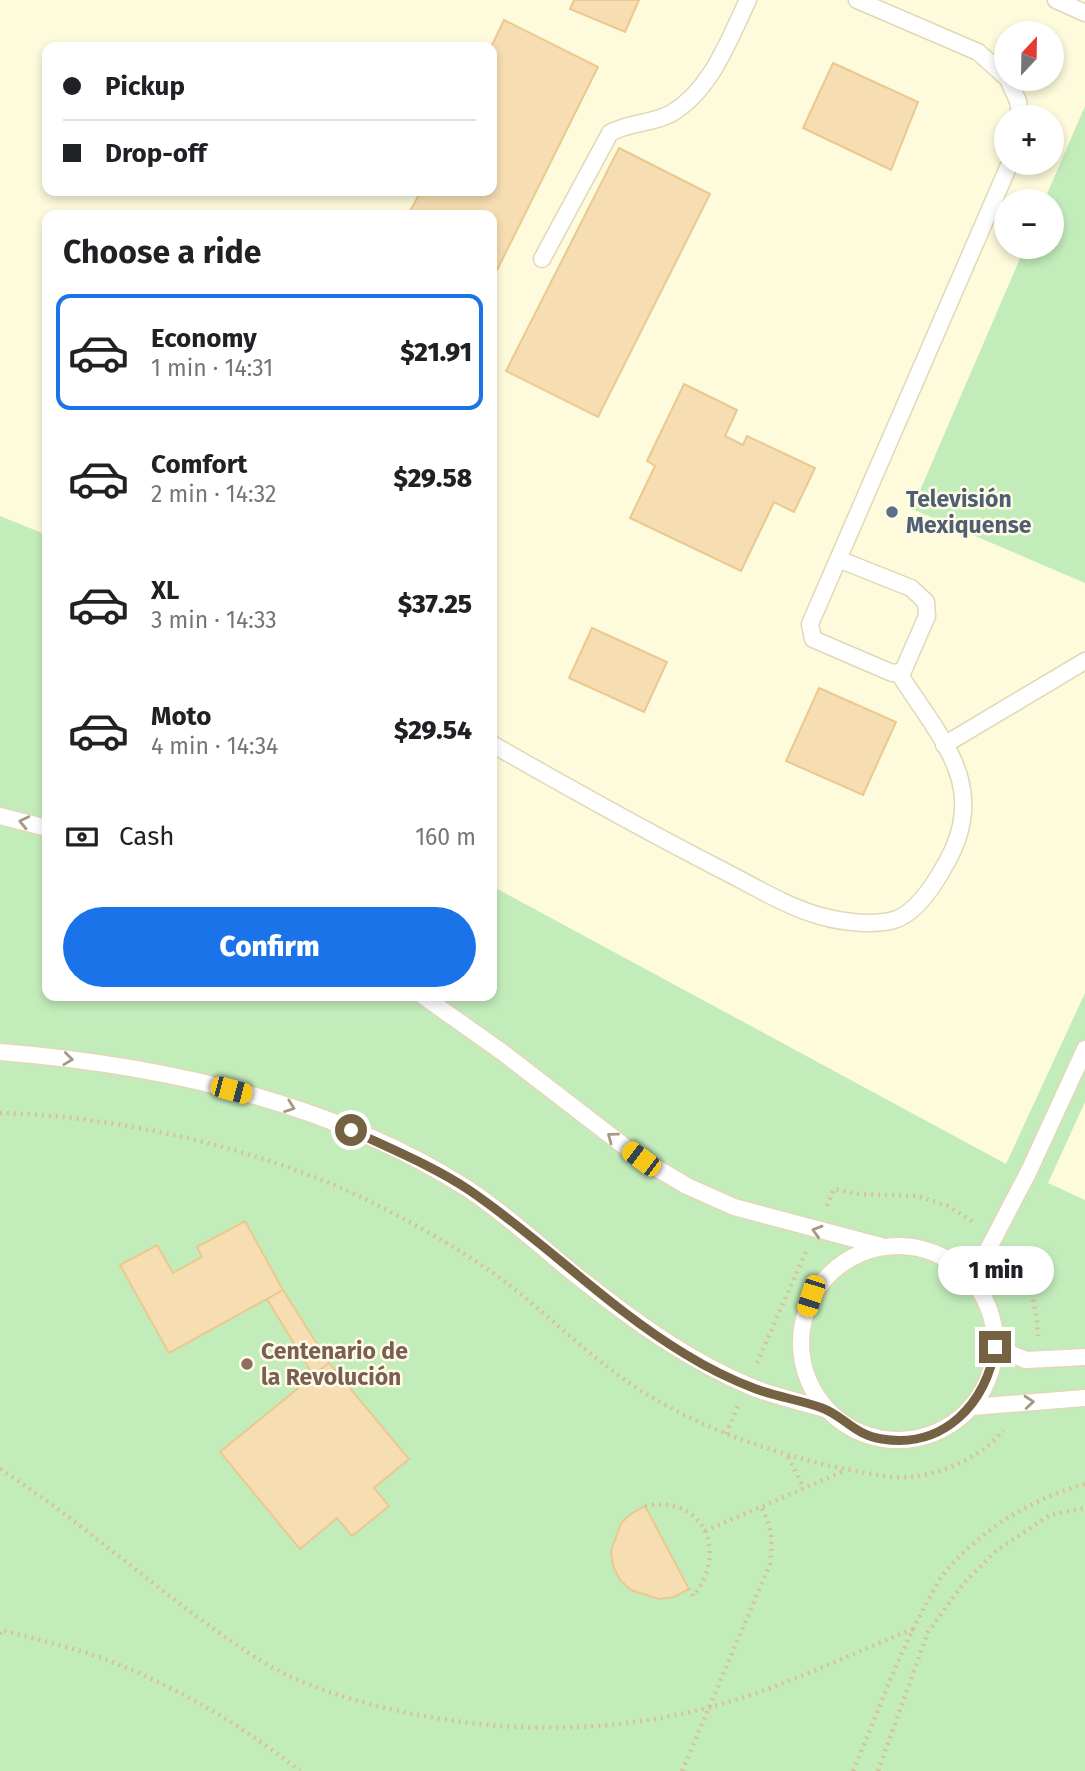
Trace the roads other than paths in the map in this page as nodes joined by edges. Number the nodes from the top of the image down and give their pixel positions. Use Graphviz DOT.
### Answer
graph roads {
  1 [pos="748,0"];
  2 [pos="858,0"];
  3 [pos="1056,0"];
  4 [pos="1085,13"];
  5 [pos="994,66"];
  6 [pos="1005,175"];
  7 [pos="542,259"];
  8 [pos="838,559"];
  9 [pos="1085,661"];
  10 [pos="898,673"];
  11 [pos="944,745"];
  12 [pos="497,747"];
  13 [pos="0,816"];
  14 [pos="42,827"];
  15 [pos="430,1001"];
  16 [pos="1085,1049"];
  17 [pos="0,1052"];
  18 [pos="883,1247"];
  19 [pos="972,1280"];
  20 [pos="995,1347"];
  21 [pos="1085,1357"];
  22 [pos="1085,1398"];
  23 [pos="972,1407"];
  24 [pos="825,1409"];
  1 -- 7 [label="lane"];
  2 -- 5 [label="lane"];
  3 -- 4 [label="lane"];
  6 -- 8 [label="lane"];
  8 -- 10 [label="lane"];
  8 -- 10 [label="lane"];
  9 -- 11 [label="lane"];
  10 -- 11 [label="lane"];
  11 -- 12 [label="lane"];
  14 -- 13 [label="lane, one-way"];
  18 -- 15 [label="lane, one-way"];
  16 -- 19 [label="lane"];
  17 -- 24 [label="lane, one-way"];
  18 -- 19 [label="lane"];
  18 -- 24 [label="lane"];
  19 -- 20 [label="lane"];
  20 -- 21 [label="lane"];
  20 -- 23 [label="lane"];
  23 -- 22 [label="lane, one-way"];
  23 -- 24 [label="lane"];
}
